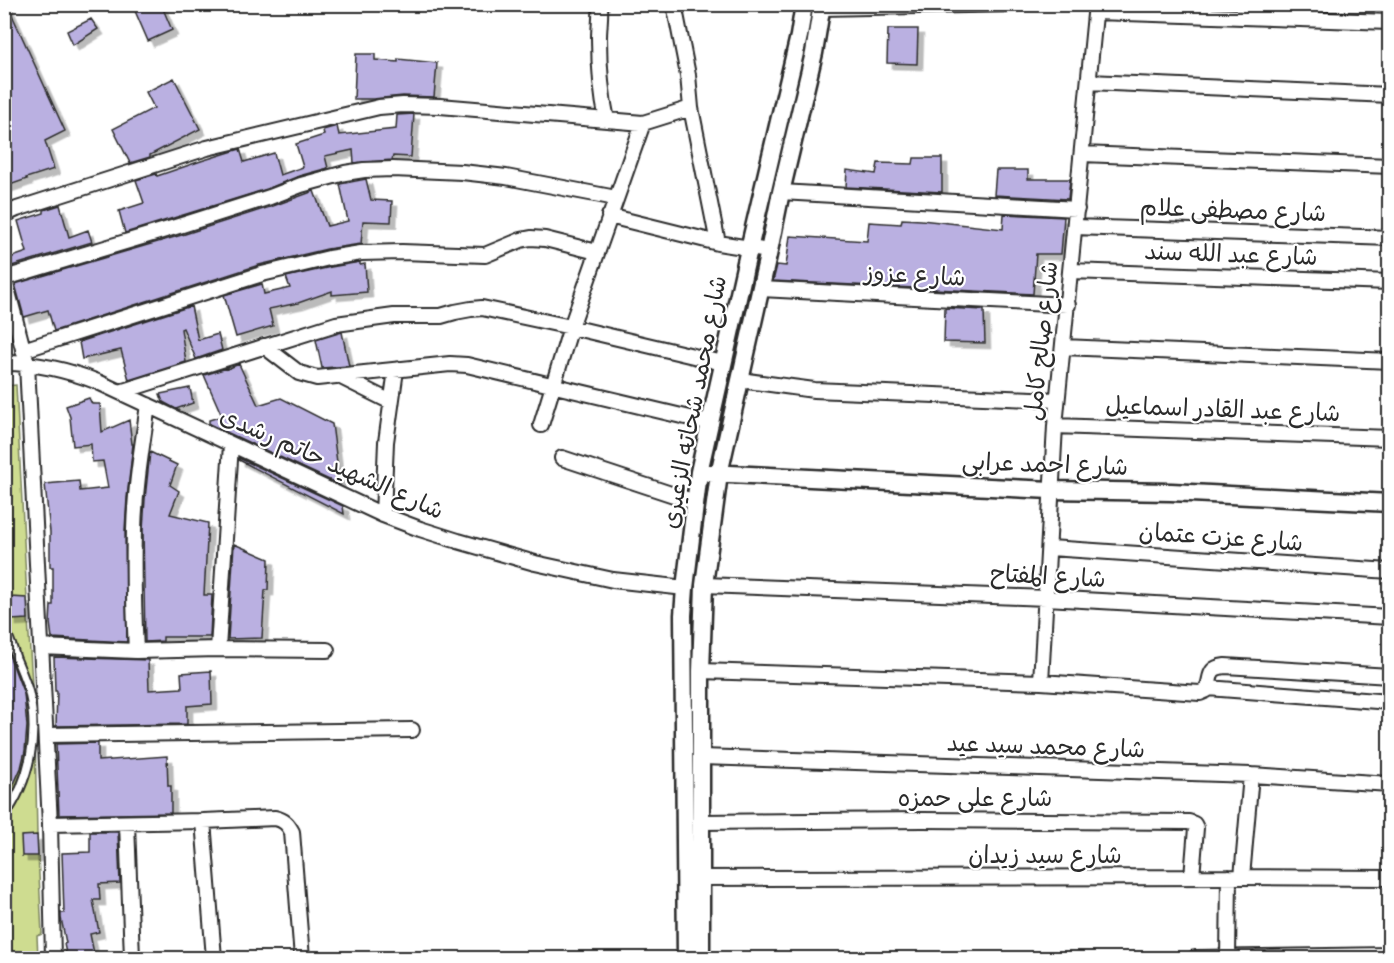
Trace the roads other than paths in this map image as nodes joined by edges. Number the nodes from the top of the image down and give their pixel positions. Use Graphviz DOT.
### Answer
graph roads {
  1 [pos="600,4"];
  2 [pos="674,4"];
  3 [pos="804,4"];
  4 [pos="1015,4"];
  5 [pos="822,6"];
  6 [pos="1096,8"];
  7 [pos="1389,22"];
  8 [pos="1089,82"];
  9 [pos="1389,95"];
  10 [pos="691,108"];
  11 [pos="607,120"];
  12 [pos="643,123"];
  13 [pos="1082,154"];
  14 [pos="1389,166"];
  15 [pos="781,192"];
  16 [pos="616,198"];
  17 [pos="1077,209"];
  18 [pos="4,215"];
  19 [pos="609,216"];
  20 [pos="1075,227"];
  21 [pos="1389,238"];
  22 [pos="718,243"];
  23 [pos="749,249"];
  24 [pos="769,251"];
  25 [pos="597,252"];
  26 [pos="1071,272"];
  27 [pos="5,277"];
  28 [pos="1389,282"];
  29 [pos="761,289"];
  30 [pos="1068,305"];
  31 [pos="571,327"];
  32 [pos="264,346"];
  33 [pos="1063,347"];
  34 [pos="25,357"];
  35 [pos="1389,361"];
  36 [pos="4,363"];
  37 [pos="723,363"];
  38 [pos="396,370"];
  39 [pos="338,376"];
  40 [pos="740,381"];
  41 [pos="553,386"];
  42 [pos="120,392"];
  43 [pos="1057,400"];
  44 [pos="391,402"];
  45 [pos="148,405"];
  46 [pos="711,423"];
  47 [pos="541,425"];
  48 [pos="1055,426"];
  49 [pos="1389,438"];
  50 [pos="231,444"];
  51 [pos="562,458"];
  52 [pos="699,472"];
  53 [pos="719,474"];
  54 [pos="1051,490"];
  55 [pos="695,502"];
  56 [pos="1389,503"];
  57 [pos="383,515"];
  58 [pos="1050,548"];
  59 [pos="1389,571"];
  60 [pos="704,585"];
  61 [pos="685,588"];
  62 [pos="1046,598"];
  63 [pos="1389,617"];
  64 [pos="4,628"];
  65 [pos="41,646"];
  66 [pos="218,648"];
  67 [pos="327,650"];
  68 [pos="136,651"];
  69 [pos="683,662"];
  70 [pos="701,668"];
  71 [pos="1389,676"];
  72 [pos="1041,682"];
  73 [pos="1208,687"];
  74 [pos="683,697"];
  75 [pos="701,697"];
  76 [pos="1389,702"];
  77 [pos="412,730"];
  78 [pos="46,735"];
  79 [pos="701,757"];
  80 [pos="1251,775"];
  81 [pos="1389,784"];
  82 [pos="4,817"];
  83 [pos="204,821"];
  84 [pos="702,822"];
  85 [pos="127,823"];
  86 [pos="50,824"];
  87 [pos="1192,877"];
  88 [pos="1236,877"];
  89 [pos="701,878"];
  90 [pos="1389,878"];
  91 [pos="1389,955"];
  92 [pos="53,958"];
  93 [pos="132,958"];
  94 [pos="214,958"];
  95 [pos="302,958"];
  96 [pos="686,958"];
  97 [pos="701,958"];
  98 [pos="1195,958"];
  99 [pos="1228,958"];
  1 -- 11 [label="street"];
  2 -- 10 [label="street"];
  3 -- 23 [label="street, شارع محمد شحاته الزعيرى"];
  4 -- 5 [label="street"];
  5 -- 15 [label="street, شارع محمد شحاته الزعيرى"];
  6 -- 7 [label="street"];
  6 -- 8 [label="street, شارع صالح كامل"];
  8 -- 9 [label="street"];
  8 -- 13 [label="street, شارع صالح كامل"];
  10 -- 12 [label="street"];
  10 -- 22 [label="street"];
  11 -- 12 [label="street"];
  11 -- 18 [label="street"];
  12 -- 16 [label="street"];
  13 -- 14 [label="street"];
  13 -- 17 [label="street, شارع صالح كامل"];
  15 -- 17 [label="street"];
  15 -- 24 [label="street, شارع محمد شحاته الزعيرى"];
  16 -- 19 [label="street"];
  16 -- 27 [label="street"];
  17 -- 20 [label="street, شارع صالح كامل"];
  19 -- 22 [label="street"];
  19 -- 25 [label="street"];
  20 -- 21 [label="street, شارع مصطفى علام"];
  20 -- 26 [label="street, شارع صالح كامل"];
  22 -- 23 [label="street"];
  23 -- 24 [label="street"];
  23 -- 37 [label="street, شارع محمد شحاته الزعيرى"];
  24 -- 29 [label="street, شارع محمد شحاته الزعيرى"];
  25 -- 31 [label="street"];
  25 -- 34 [label="street"];
  26 -- 28 [label="street, شارع عبد الله سند"];
  26 -- 30 [label="street, شارع صالح كامل"];
  27 -- 34 [label="street"];
  29 -- 30 [label="street, شارع عزوز"];
  29 -- 40 [label="street, شارع محمد شحاته الزعيرى"];
  30 -- 33 [label="street, شارع صالح كامل"];
  31 -- 32 [label="street"];
  31 -- 37 [label="street"];
  31 -- 41 [label="street"];
  32 -- 39 [label="street"];
  32 -- 42 [label="street"];
  33 -- 35 [label="street"];
  33 -- 43 [label="street, شارع صالح كامل"];
  34 -- 36 [label="street, شارع الشهيد حاتم رشدى"];
  34 -- 42 [label="street, شارع الشهيد حاتم رشدى"];
  34 -- 65 [label="street"];
  37 -- 46 [label="street, شارع محمد شحاته الزعيرى"];
  38 -- 39 [label="street"];
  38 -- 41 [label="street"];
  38 -- 44 [label="street"];
  39 -- 44 [label="street"];
  40 -- 43 [label="street"];
  40 -- 53 [label="street, شارع محمد شحاته الزعيرى"];
  41 -- 46 [label="street"];
  41 -- 47 [label="street"];
  42 -- 45 [label="street, شارع الشهيد حاتم رشدى"];
  43 -- 48 [label="street, شارع صالح كامل"];
  44 -- 57 [label="street"];
  45 -- 50 [label="street, شارع الشهيد حاتم رشدى"];
  45 -- 68 [label="street"];
  46 -- 52 [label="street, شارع محمد شحاته الزعيرى"];
  48 -- 49 [label="street, شارع عبد القادر اسماعيل"];
  48 -- 54 [label="street, شارع صالح كامل"];
  50 -- 57 [label="street, شارع الشهيد حاتم رشدى"];
  50 -- 66 [label="street"];
  51 -- 55 [label="street"];
  52 -- 53 [label="street, شارع احمد عرابى"];
  52 -- 55 [label="street, شارع محمد شحاته الزعيرى"];
  53 -- 54 [label="street, شارع احمد عرابى"];
  53 -- 60 [label="street, شارع محمد شحاته الزعيرى"];
  54 -- 56 [label="street, شارع احمد عرابى"];
  54 -- 58 [label="street, شارع صالح كامل"];
  55 -- 61 [label="street, شارع محمد شحاته الزعيرى"];
  57 -- 61 [label="street, شارع الشهيد حاتم رشدى"];
  58 -- 59 [label="street, شارع عزت عتمان"];
  58 -- 62 [label="street, شارع صالح كامل"];
  60 -- 62 [label="street, شارع المفتاح"];
  60 -- 70 [label="street, شارع محمد شحاته الزعيرى"];
  61 -- 69 [label="street, شارع محمد شحاته الزعيرى"];
  62 -- 63 [label="street, شارع المفتاح"];
  62 -- 72 [label="street, شارع صالح كامل"];
  64 -- 82 [label="lane"];
  65 -- 68 [label="street"];
  65 -- 78 [label="street"];
  66 -- 67 [label="street"];
  66 -- 68 [label="street"];
  69 -- 70 [label="street"];
  69 -- 74 [label="street, شارع محمد شحاته الزعيرى"];
  70 -- 72 [label="street"];
  70 -- 75 [label="street, شارع محمد شحاته الزعيرى"];
  71 -- 73 [label="street"];
  72 -- 73 [label="street"];
  73 -- 76 [label="street"];
  74 -- 75 [label="street"];
  74 -- 96 [label="street, شارع محمد شحاته الزعيرى"];
  75 -- 79 [label="street, شارع محمد شحاته الزعيرى"];
  77 -- 78 [label="street"];
  78 -- 86 [label="street"];
  79 -- 80 [label="street, شارع محمد سيد عيد"];
  79 -- 84 [label="street, شارع محمد شحاته الزعيرى"];
  80 -- 81 [label="street, شارع محمد سيد عيد"];
  80 -- 88 [label="street"];
  83 -- 85 [label="street"];
  83 -- 94 [label="street"];
  83 -- 95 [label="street"];
  84 -- 87 [label="street, شارع على حمزه"];
  84 -- 89 [label="street, شارع محمد شحاته الزعيرى"];
  85 -- 86 [label="street"];
  85 -- 93 [label="street"];
  86 -- 92 [label="street"];
  87 -- 88 [label="street, شارع سيد زيدان"];
  87 -- 89 [label="street, شارع سيد زيدان"];
  88 -- 90 [label="street, شارع سيد زيدان"];
  88 -- 99 [label="street"];
  89 -- 97 [label="street, شارع محمد شحاته الزعيرى"];
  91 -- 99 [label="street"];
  98 -- 99 [label="street"];
}
